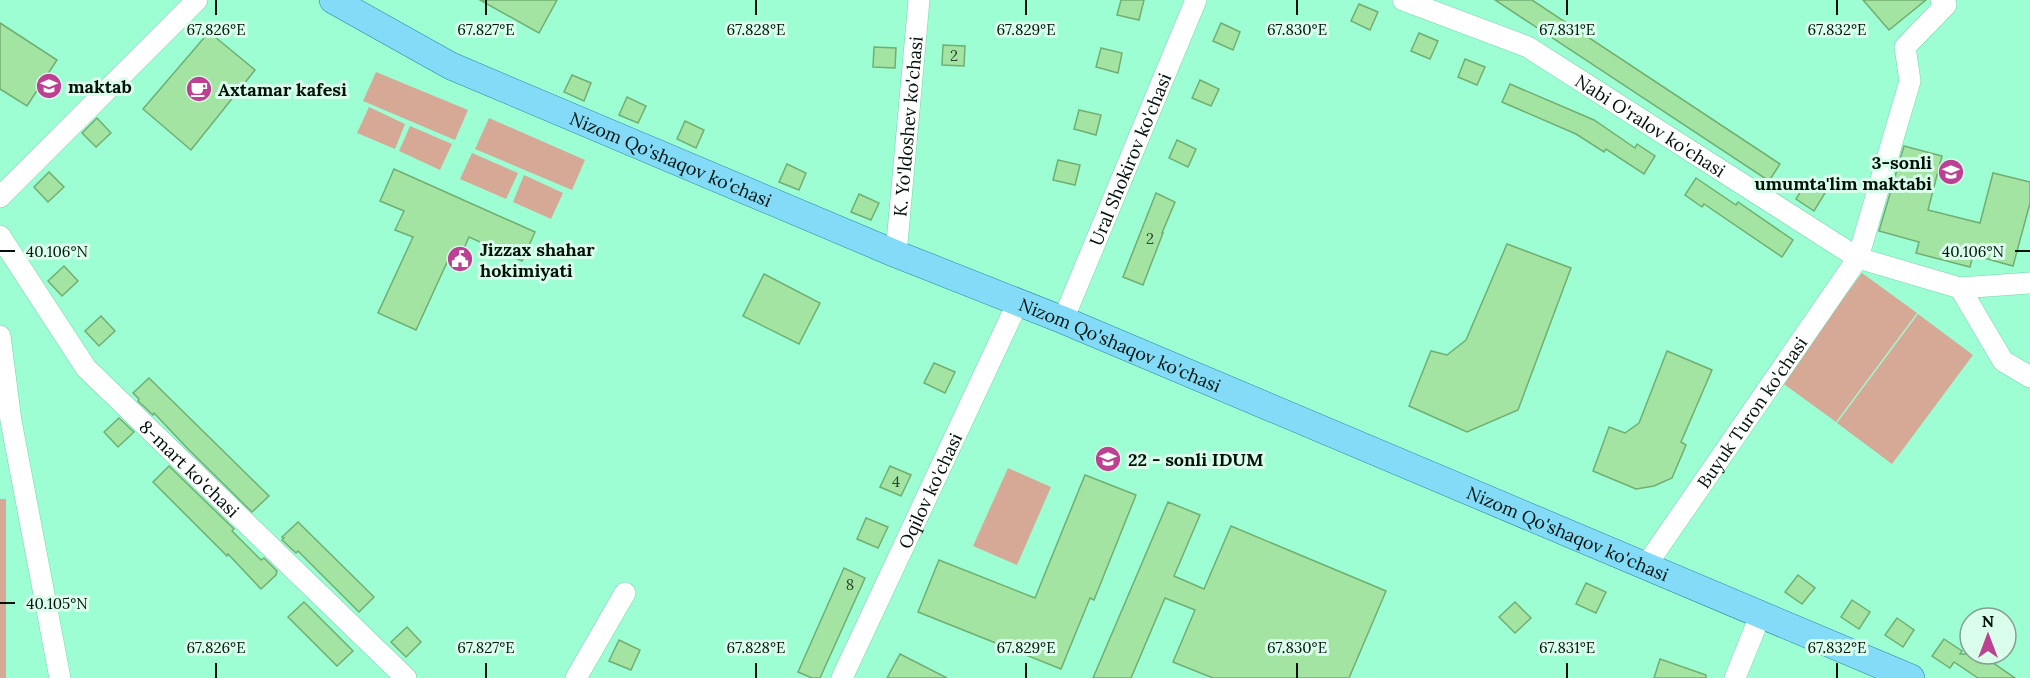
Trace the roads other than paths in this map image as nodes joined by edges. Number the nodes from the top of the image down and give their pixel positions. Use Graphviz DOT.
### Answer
graph roads {
  1 [pos="196,0"];
  2 [pos="333,0"];
  3 [pos="919,0"];
  4 [pos="1196,0"];
  5 [pos="1403,0"];
  6 [pos="1941,0"];
  7 [pos="0,197"];
  8 [pos="0,236"];
  9 [pos="896,254"];
  10 [pos="1858,258"];
  11 [pos="2030,282"];
  12 [pos="1960,288"];
  13 [pos="1018,302"];
  14 [pos="1063,320"];
  15 [pos="0,336"];
  16 [pos="2030,377"];
  17 [pos="5,428"];
  18 [pos="1645,567"];
  19 [pos="625,592"];
  20 [pos="1760,616"];
  21 [pos="60,678"];
  22 [pos="406,678"];
  23 [pos="576,678"];
  24 [pos="842,678"];
  25 [pos="1735,678"];
  26 [pos="1911,678"];
  1 -- 7 [label="street"];
  2 -- 9 [label="main road, Nizom Qo'shaqov ko'chasi"];
  3 -- 9 [label="street, K. Yo'ldoshev ko'chasi"];
  4 -- 14 [label="street, Ural Shokirov ko'chasi"];
  5 -- 10 [label="street, Nabi O'ralov ko'chasi"];
  6 -- 10 [label="street, Buyuk Turon ko'chasi"];
  8 -- 22 [label="street, 8-mart ko'chasi"];
  9 -- 13 [label="main road, Nizom Qo'shaqov ko'chasi"];
  10 -- 12 [label="street, Nabi O'ralov ko'chasi"];
  10 -- 18 [label="street, Buyuk Turon ko'chasi"];
  11 -- 12 [label="street"];
  12 -- 16 [label="street"];
  13 -- 14 [label="main road, Nizom Qo'shaqov ko'chasi"];
  13 -- 24 [label="street, Oqilov ko'chasi"];
  14 -- 18 [label="main road, Nizom Qo'shaqov ko'chasi"];
  15 -- 17 [label="street"];
  17 -- 21 [label="street"];
  18 -- 20 [label="main road, Nizom Qo'shaqov ko'chasi"];
  19 -- 23 [label="street"];
  20 -- 25 [label="street"];
  20 -- 26 [label="main road, Nizom Qo'shaqov ko'chasi"];
}
